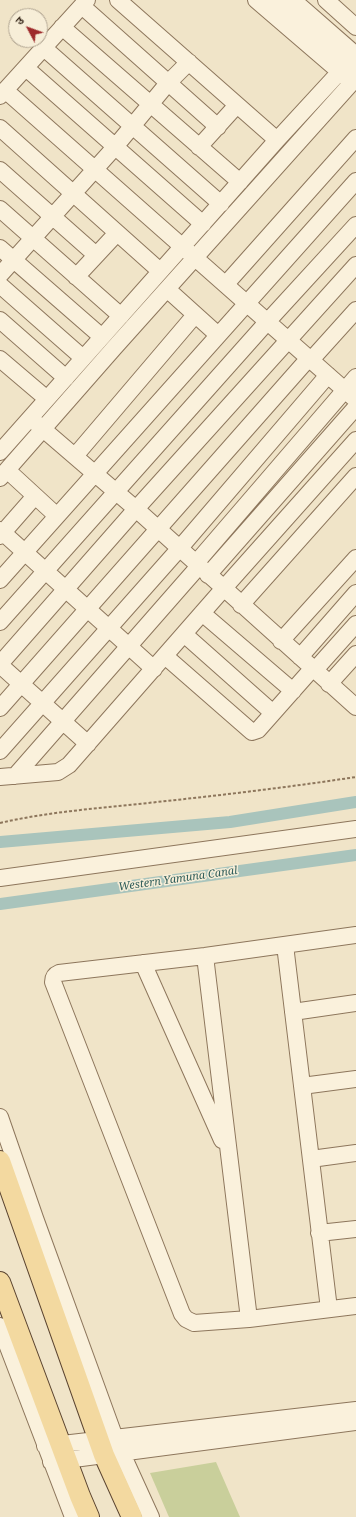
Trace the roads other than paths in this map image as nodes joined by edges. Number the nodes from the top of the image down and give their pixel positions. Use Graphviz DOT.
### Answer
graph roads {
  1 [pos="118,0"];
  2 [pos="256,0"];
  3 [pos="274,0"];
  4 [pos="294,0"];
  5 [pos="326,0"];
  6 [pos="85,3"];
  7 [pos="356,26"];
  8 [pos="62,27"];
  9 [pos="48,43"];
  10 [pos="44,48"];
  11 [pos="189,62"];
  12 [pos="26,68"];
  13 [pos="352,73"];
  14 [pos="168,82"];
  15 [pos="3,93"];
  16 [pos="151,104"];
  17 [pos="237,105"];
  18 [pos="133,126"];
  19 [pos="218,127"];
  20 [pos="0,128"];
  21 [pos="356,138"];
  22 [pos="277,140"];
  23 [pos="115,147"];
  24 [pos="199,147"];
  25 [pos="95,169"];
  26 [pos="0,170"];
  27 [pos="356,181"];
  28 [pos="240,182"];
  29 [pos="73,194"];
  30 [pos="221,204"];
  31 [pos="0,209"];
  32 [pos="53,217"];
  33 [pos="203,224"];
  34 [pos="356,225"];
  35 [pos="117,233"];
  36 [pos="33,238"];
  37 [pos="182,247"];
  38 [pos="0,248"];
  39 [pos="96,256"];
  40 [pos="195,258"];
  41 [pos="13,259"];
  42 [pos="356,265"];
  43 [pos="160,271"];
  44 [pos="0,275"];
  45 [pos="76,277"];
  46 [pos="226,284"];
  47 [pos="0,285"];
  48 [pos="167,289"];
  49 [pos="246,302"];
  50 [pos="356,310"];
  51 [pos="195,315"];
  52 [pos="121,316"];
  53 [pos="0,320"];
  54 [pos="268,321"];
  55 [pos="218,335"];
  56 [pos="102,337"];
  57 [pos="288,339"];
  58 [pos="83,358"];
  59 [pos="0,359"];
  60 [pos="310,359"];
  61 [pos="328,375"];
  62 [pos="356,377"];
  63 [pos="66,378"];
  64 [pos="350,394"];
  65 [pos="47,399"];
  66 [pos="356,407"];
  67 [pos="30,418"];
  68 [pos="43,429"];
  69 [pos="356,440"];
  70 [pos="0,452"];
  71 [pos="75,456"];
  72 [pos="95,473"];
  73 [pos="3,474"];
  74 [pos="356,476"];
  75 [pos="116,492"];
  76 [pos="35,496"];
  77 [pos="136,509"];
  78 [pos="57,516"];
  79 [pos="158,529"];
  80 [pos="1,533"];
  81 [pos="180,548"];
  82 [pos="25,552"];
  83 [pos="356,558"];
  84 [pos="201,568"];
  85 [pos="45,571"];
  86 [pos="0,580"];
  87 [pos="224,588"];
  88 [pos="66,589"];
  89 [pos="356,594"];
  90 [pos="241,605"];
  91 [pos="88,609"];
  92 [pos="202,613"];
  93 [pos="0,622"];
  94 [pos="356,624"];
  95 [pos="109,628"];
  96 [pos="184,634"];
  97 [pos="281,641"];
  98 [pos="129,646"];
  99 [pos="356,654"];
  100 [pos="164,656"];
  101 [pos="300,657"];
  102 [pos="0,664"];
  103 [pos="154,669"];
  104 [pos="313,670"];
  105 [pos="21,684"];
  106 [pos="330,684"];
  107 [pos="293,690"];
  108 [pos="353,699"];
  109 [pos="43,703"];
  110 [pos="0,708"];
  111 [pos="273,713"];
  112 [pos="63,721"];
  113 [pos="88,744"];
  114 [pos="0,751"];
  115 [pos="7,777"];
  116 [pos="356,830"];
  117 [pos="0,878"];
  118 [pos="356,935"];
  119 [pos="285,945"];
  120 [pos="205,956"];
  121 [pos="142,963"];
  122 [pos="356,1003"];
  123 [pos="293,1012"];
  124 [pos="356,1078"];
  125 [pos="302,1086"];
  126 [pos="0,1117"];
  127 [pos="356,1154"];
  128 [pos="229,1156"];
  129 [pos="311,1159"];
  130 [pos="0,1161"];
  131 [pos="356,1229"];
  132 [pos="319,1233"];
  133 [pos="0,1282"];
  134 [pos="356,1306"];
  135 [pos="328,1309"];
  136 [pos="249,1319"];
  137 [pos="0,1326"];
  138 [pos="356,1410"];
  139 [pos="356,1422"];
  140 [pos="110,1446"];
  141 [pos="56,1453"];
  142 [pos="72,1517"];
  143 [pos="89,1517"];
  144 [pos="132,1517"];
  145 [pos="151,1517"];
  1 -- 11 [label="street"];
  2 -- 13 [label="street"];
  3 -- 13 [label="street"];
  4 -- 13 [label="street"];
  5 -- 7 [label="street"];
  6 -- 8 [label="street"];
  6 -- 14 [label="street"];
  8 -- 9 [label="street"];
  8 -- 16 [label="street"];
  10 -- 12 [label="street"];
  10 -- 18 [label="street"];
  11 -- 14 [label="street"];
  11 -- 17 [label="street"];
  12 -- 15 [label="street"];
  12 -- 23 [label="street"];
  13 -- 22 [label="street"];
  13 -- 40 [label="street"];
  14 -- 16 [label="street"];
  14 -- 19 [label="street"];
  15 -- 25 [label="street"];
  16 -- 18 [label="street"];
  16 -- 24 [label="street"];
  17 -- 19 [label="street"];
  17 -- 22 [label="street"];
  18 -- 23 [label="street"];
  18 -- 30 [label="street"];
  19 -- 24 [label="street"];
  20 -- 29 [label="street"];
  21 -- 46 [label="street"];
  22 -- 28 [label="street"];
  23 -- 25 [label="street"];
  23 -- 33 [label="street"];
  24 -- 28 [label="street"];
  25 -- 29 [label="street"];
  25 -- 37 [label="street"];
  26 -- 32 [label="street"];
  27 -- 49 [label="street"];
  28 -- 30 [label="street"];
  29 -- 32 [label="street"];
  29 -- 35 [label="street"];
  30 -- 33 [label="street"];
  31 -- 36 [label="street"];
  32 -- 36 [label="street"];
  32 -- 39 [label="street"];
  33 -- 37 [label="street"];
  34 -- 54 [label="street"];
  35 -- 39 [label="street"];
  35 -- 43 [label="street"];
  36 -- 41 [label="street"];
  36 -- 45 [label="street"];
  37 -- 40 [label="street"];
  37 -- 43 [label="street"];
  38 -- 41 [label="street"];
  39 -- 45 [label="street"];
  40 -- 46 [label="street"];
  40 -- 48 [label="street"];
  41 -- 44 [label="street"];
  41 -- 56 [label="street"];
  42 -- 57 [label="street"];
  43 -- 52 [label="street"];
  45 -- 52 [label="street"];
  46 -- 49 [label="street"];
  47 -- 58 [label="street"];
  48 -- 51 [label="street"];
  48 -- 68 [label="street"];
  49 -- 54 [label="street"];
  49 -- 55 [label="street"];
  50 -- 60 [label="street"];
  51 -- 55 [label="street"];
  51 -- 71 [label="street"];
  52 -- 56 [label="street"];
  53 -- 63 [label="street"];
  54 -- 57 [label="street"];
  54 -- 75 [label="street"];
  55 -- 72 [label="street"];
  56 -- 58 [label="street"];
  57 -- 60 [label="street"];
  57 -- 77 [label="street"];
  58 -- 63 [label="street"];
  59 -- 65 [label="street"];
  60 -- 61 [label="street"];
  60 -- 79 [label="street"];
  61 -- 64 [label="street"];
  61 -- 81 [label="street"];
  62 -- 64 [label="street"];
  63 -- 65 [label="street"];
  64 -- 84 [label="street"];
  65 -- 67 [label="street"];
  66 -- 84 [label="street"];
  67 -- 68 [label="street"];
  67 -- 70 [label="street"];
  68 -- 71 [label="street"];
  68 -- 73 [label="street"];
  69 -- 87 [label="street"];
  71 -- 72 [label="street"];
  72 -- 75 [label="street"];
  72 -- 78 [label="street"];
  73 -- 76 [label="street"];
  74 -- 90 [label="street"];
  75 -- 77 [label="street"];
  75 -- 85 [label="street"];
  76 -- 78 [label="street"];
  76 -- 80 [label="street"];
  77 -- 79 [label="street"];
  77 -- 88 [label="street"];
  78 -- 82 [label="street"];
  79 -- 81 [label="street"];
  79 -- 91 [label="street"];
  80 -- 82 [label="street"];
  81 -- 84 [label="street"];
  81 -- 95 [label="street"];
  82 -- 85 [label="street"];
  82 -- 86 [label="street"];
  83 -- 97 [label="street"];
  84 -- 87 [label="street"];
  84 -- 98 [label="street"];
  85 -- 88 [label="street"];
  85 -- 93 [label="street"];
  87 -- 90 [label="street"];
  87 -- 92 [label="street"];
  88 -- 91 [label="street"];
  88 -- 102 [label="street"];
  89 -- 101 [label="street"];
  90 -- 97 [label="street"];
  91 -- 95 [label="street"];
  91 -- 105 [label="street"];
  92 -- 96 [label="street"];
  92 -- 107 [label="street"];
  94 -- 104 [label="street"];
  95 -- 98 [label="street"];
  95 -- 109 [label="street"];
  96 -- 100 [label="street"];
  96 -- 111 [label="street"];
  97 -- 101 [label="street"];
  98 -- 103 [label="street"];
  98 -- 112 [label="street"];
  99 -- 106 [label="street"];
  100 -- 103 [label="street"];
  100 -- 111 [label="street"];
  101 -- 104 [label="street"];
  102 -- 105 [label="street"];
  103 -- 113 [label="street"];
  104 -- 106 [label="street"];
  104 -- 107 [label="street"];
  105 -- 109 [label="street"];
  105 -- 110 [label="street"];
  106 -- 108 [label="street"];
  107 -- 111 [label="street"];
  109 -- 112 [label="street"];
  109 -- 114 [label="street"];
  112 -- 113 [label="street"];
  112 -- 115 [label="street"];
  113 -- 115 [label="street"];
  116 -- 117 [label="street"];
  118 -- 119 [label="street"];
  119 -- 120 [label="street"];
  119 -- 123 [label="street"];
  120 -- 121 [label="street"];
  120 -- 128 [label="street"];
  121 -- 128 [label="street"];
  121 -- 136 [label="street"];
  122 -- 123 [label="street"];
  123 -- 125 [label="street"];
  124 -- 125 [label="street"];
  125 -- 129 [label="street"];
  126 -- 140 [label="street"];
  127 -- 129 [label="street"];
  128 -- 136 [label="street"];
  129 -- 132 [label="street"];
  130 -- 140 [label="main road"];
  131 -- 132 [label="street"];
  132 -- 135 [label="street"];
  133 -- 141 [label="main road"];
  134 -- 135 [label="street"];
  135 -- 136 [label="street"];
  137 -- 141 [label="street"];
  138 -- 140 [label="street"];
  139 -- 140 [label="street"];
  140 -- 141 [label="street"];
  140 -- 144 [label="main road"];
  140 -- 145 [label="street"];
  141 -- 142 [label="street"];
  141 -- 143 [label="main road"];
}
